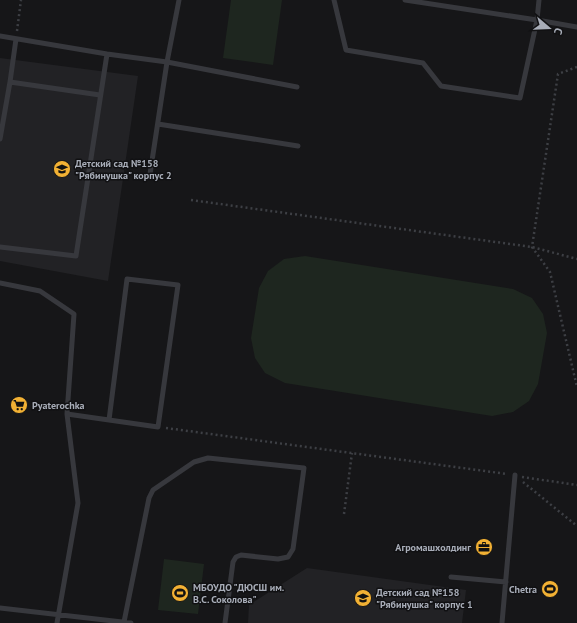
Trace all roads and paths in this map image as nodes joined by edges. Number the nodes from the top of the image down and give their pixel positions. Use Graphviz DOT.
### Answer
graph roads {
  1 [pos="21,0"];
  2 [pos="179,0"];
  3 [pos="334,0"];
  4 [pos="405,0"];
  5 [pos="539,0"];
  6 [pos="537,20"];
  7 [pos="577,28"];
  8 [pos="0,36"];
  9 [pos="16,39"];
  10 [pos="107,54"];
  11 [pos="167,62"];
  12 [pos="577,67"];
  13 [pos="10,82"];
  14 [pos="297,87"];
  15 [pos="100,95"];
  16 [pos="158,124"];
  17 [pos="0,139"];
  18 [pos="298,146"];
  19 [pos="150,174"];
  20 [pos="191,200"];
  21 [pos="0,247"];
  22 [pos="532,247"];
  23 [pos="577,259"];
  24 [pos="0,283"];
  25 [pos="577,386"];
  26 [pos="67,414"];
  27 [pos="109,420"];
  28 [pos="158,426"];
  29 [pos="352,453"];
  30 [pos="515,475"];
  31 [pos="577,485"];
  32 [pos="344,514"];
  33 [pos="577,526"];
  34 [pos="451,577"];
  35 [pos="506,582"];
  36 [pos="0,608"];
  37 [pos="58,614"];
  38 [pos="124,622"];
  39 [pos="57,623"];
  40 [pos="132,623"];
  41 [pos="225,623"];
  42 [pos="502,623"];
  1 -- 9 [label="path"];
  2 -- 11 [label="lane"];
  3 -- 6 [label="lane"];
  4 -- 6 [label="lane"];
  5 -- 6 [label="lane"];
  6 -- 7 [label="lane"];
  8 -- 9 [label="lane"];
  9 -- 10 [label="lane"];
  9 -- 13 [label="lane"];
  10 -- 11 [label="lane"];
  10 -- 15 [label="lane"];
  11 -- 14 [label="lane"];
  11 -- 16 [label="lane"];
  12 -- 22 [label="path"];
  13 -- 15 [label="lane"];
  13 -- 17 [label="lane"];
  15 -- 21 [label="lane"];
  16 -- 18 [label="lane"];
  16 -- 19 [label="lane"];
  20 -- 22 [label="path"];
  22 -- 23 [label="path"];
  22 -- 25 [label="path"];
  24 -- 26 [label="lane"];
  26 -- 27 [label="lane"];
  26 -- 37 [label="lane"];
  27 -- 28 [label="lane"];
  27 -- 28 [label="lane"];
  28 -- 29 [label="path"];
  29 -- 30 [label="path"];
  29 -- 32 [label="path"];
  30 -- 31 [label="path"];
  30 -- 33 [label="path"];
  30 -- 35 [label="lane"];
  34 -- 35 [label="lane"];
  35 -- 42 [label="lane"];
  36 -- 37 [label="lane"];
  37 -- 38 [label="lane"];
  37 -- 39 [label="lane"];
  38 -- 40 [label="lane"];
  38 -- 41 [label="lane"];
}
